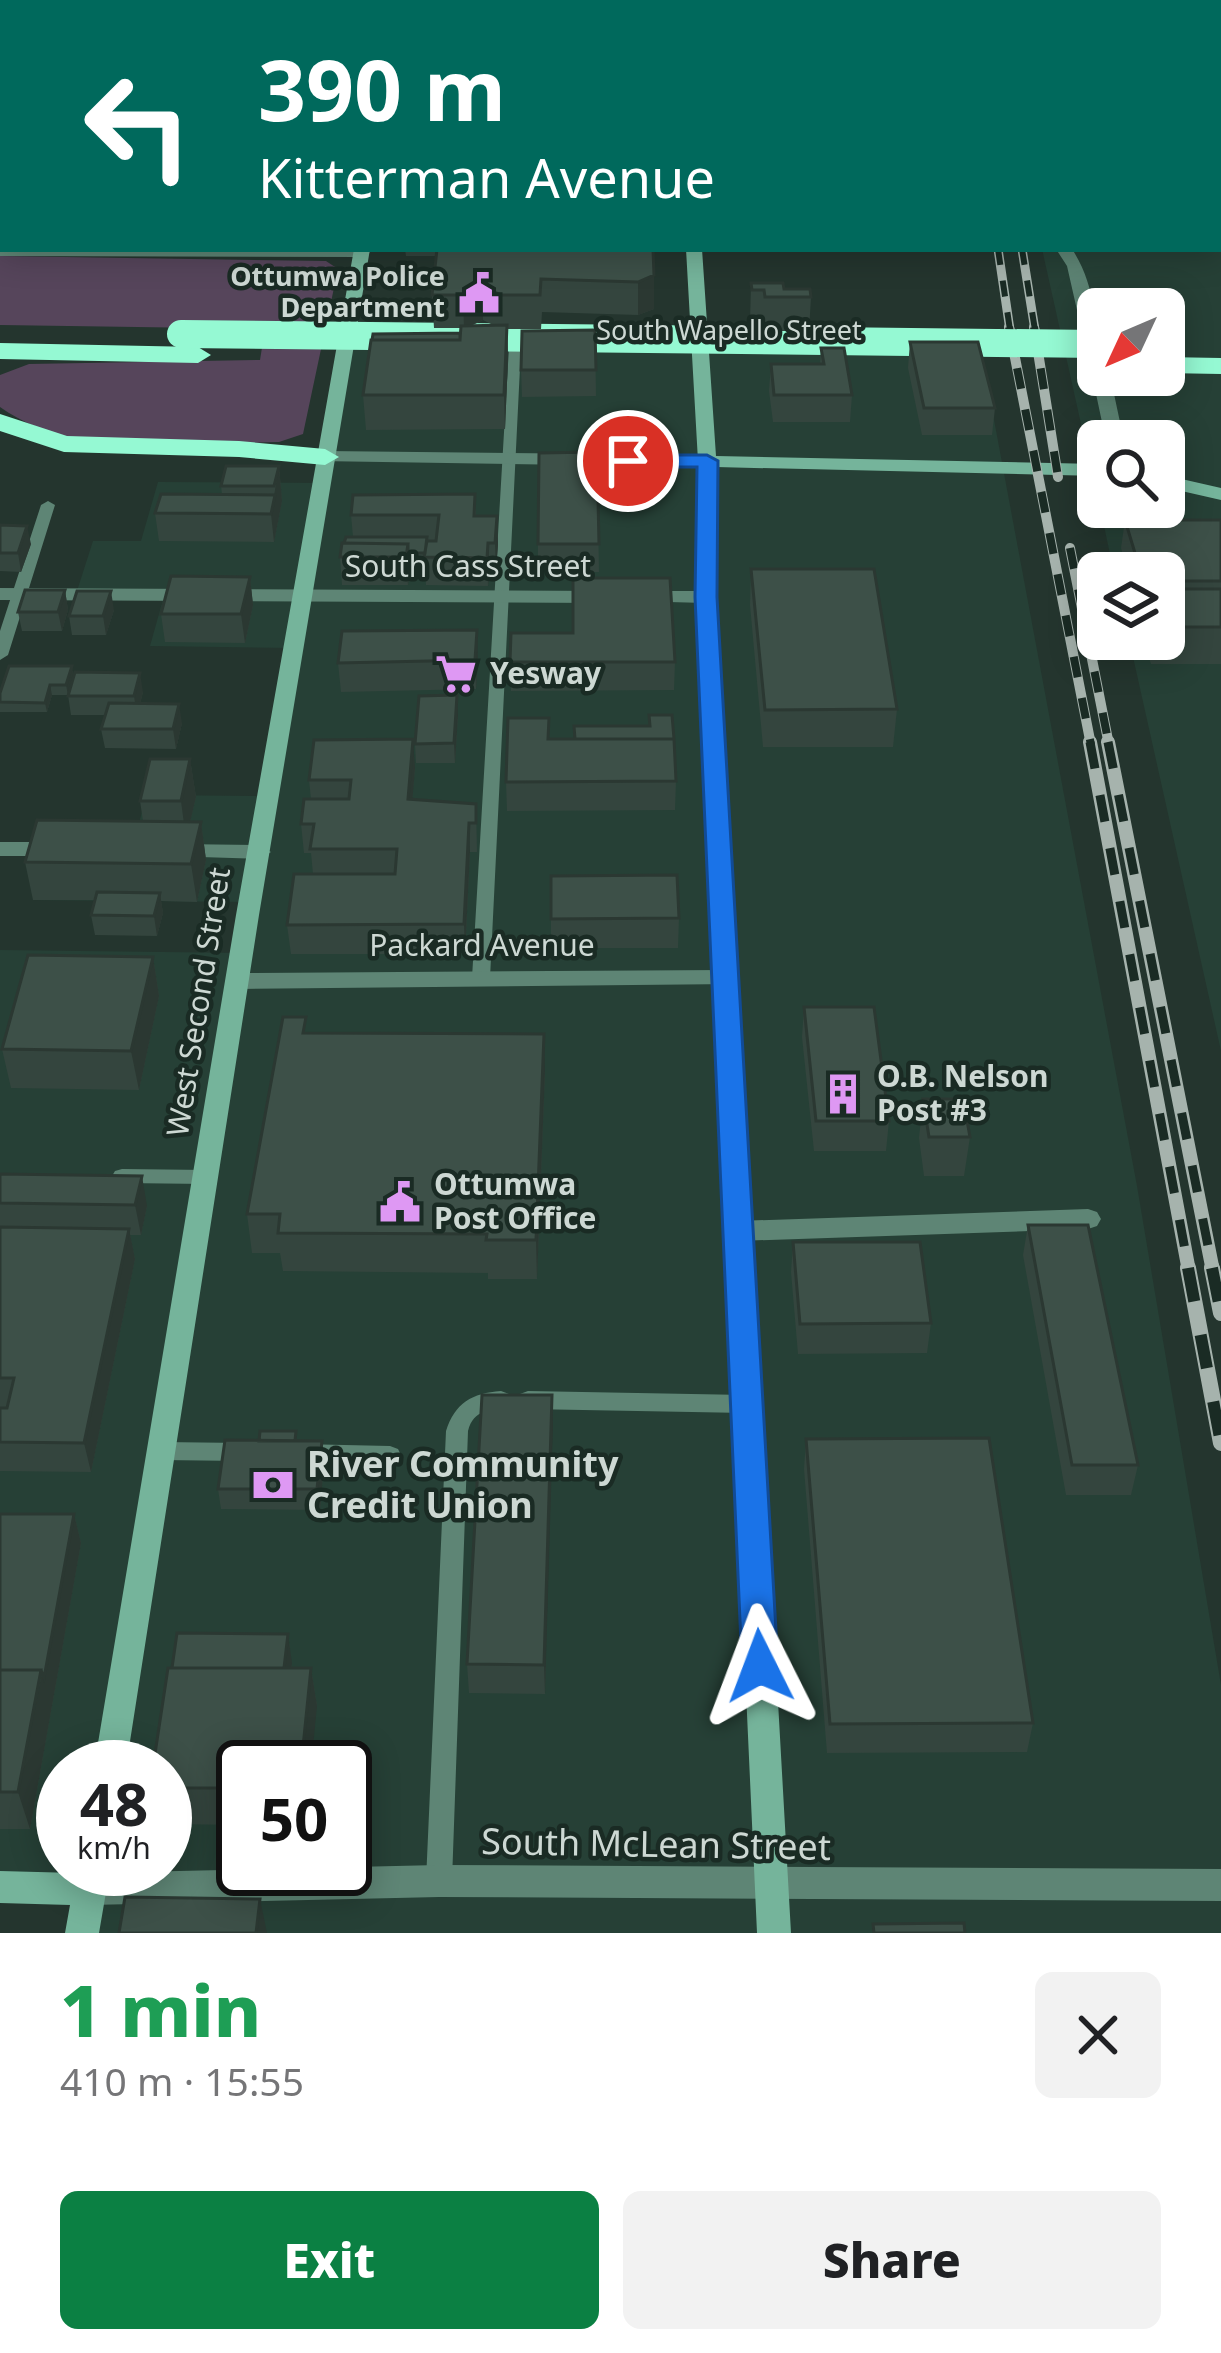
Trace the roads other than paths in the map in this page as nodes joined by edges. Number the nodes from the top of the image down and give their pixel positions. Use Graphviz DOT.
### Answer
graph roads {
  1 [pos="362,252"];
  2 [pos="694,252"];
  3 [pos="1066,252"];
  4 [pos="1081,288"];
  5 [pos="0,334"];
  6 [pos="1077,344"];
  7 [pos="1185,344"];
  8 [pos="190,345"];
  9 [pos="1221,345"];
  10 [pos="350,346"];
  11 [pos="515,347"];
  12 [pos="700,348"];
  13 [pos="981,350"];
  14 [pos="0,351"];
  15 [pos="110,351"];
  16 [pos="1077,363"];
  17 [pos="1185,365"];
  18 [pos="1221,366"];
  19 [pos="0,367"];
  20 [pos="0,422"];
  21 [pos="0,440"];
  22 [pos="325,457"];
  23 [pos="509,461"];
  24 [pos="707,461"];
  25 [pos="1077,469"];
  26 [pos="1185,486"];
  27 [pos="1221,494"];
  28 [pos="48,505"];
  29 [pos="10,594"];
  30 [pos="302,596"];
  31 [pos="502,597"];
  32 [pos="706,597"];
  33 [pos="0,655"];
  34 [pos="0,849"];
  35 [pos="94,850"];
  36 [pos="142,850"];
  37 [pos="260,852"];
  38 [pos="481,978"];
  39 [pos="725,978"];
  40 [pos="239,981"];
  41 [pos="92,1175"];
  42 [pos="207,1177"];
  43 [pos="1088,1219"];
  44 [pos="737,1231"];
  45 [pos="746,1404"];
  46 [pos="161,1451"];
  47 [pos="260,1452"];
  48 [pos="296,1453"];
  49 [pos="390,1456"];
  50 [pos="114,1740"];
  51 [pos="192,1880"];
  52 [pos="439,1881"];
  53 [pos="36,1883"];
  54 [pos="771,1885"];
  55 [pos="1221,1885"];
  56 [pos="0,1886"];
  57 [pos="88,1896"];
  58 [pos="82,1933"];
  59 [pos="774,1933"];
  1 -- 10 [label="main road, West Second Street"];
  2 -- 12 [label="main road"];
  3 -- 4 [label="street"];
  5 -- 8 [label="highway"];
  6 -- 8 [label="highway, South Wapello Street, bridge"];
  7 -- 9 [label="highway"];
  8 -- 15 [label="highway, South Wapello Street"];
  8 -- 16 [label="highway, South Wapello Street"];
  10 -- 11 [label="street, South Wapello Street"];
  10 -- 22 [label="main road, West Second Street"];
  11 -- 12 [label="street, South Wapello Street"];
  11 -- 23 [label="lane"];
  12 -- 13 [label="street, South Wapello Street"];
  12 -- 24 [label="main road"];
  14 -- 15 [label="highway, South Wapello Street"];
  15 -- 19 [label="highway"];
  17 -- 18 [label="highway"];
  20 -- 22 [label="highway"];
  21 -- 22 [label="highway"];
  22 -- 23 [label="street"];
  22 -- 30 [label="main road, West Second Street"];
  23 -- 24 [label="street"];
  23 -- 31 [label="lane"];
  24 -- 25 [label="main road"];
  24 -- 32 [label="main road"];
  26 -- 27 [label="main road"];
  28 -- 29 [label="lane"];
  29 -- 30 [label="street, South Cass Street"];
  29 -- 33 [label="lane"];
  30 -- 31 [label="street, South Cass Street"];
  30 -- 37 [label="main road, West Second Street"];
  31 -- 32 [label="street, South Cass Street"];
  31 -- 38 [label="lane"];
  32 -- 39 [label="main road"];
  34 -- 35 [label="street"];
  36 -- 37 [label="street"];
  37 -- 40 [label="main road, West Second Street"];
  38 -- 39 [label="street, Packard Avenue"];
  38 -- 40 [label="street, Packard Avenue"];
  39 -- 44 [label="main road"];
  40 -- 42 [label="main road, West Second Street"];
  41 -- 42 [label="lane"];
  42 -- 46 [label="main road, West Second Street"];
  43 -- 44 [label="street"];
  44 -- 45 [label="main road"];
  45 -- 52 [label="lane"];
  45 -- 54 [label="main road"];
  46 -- 47 [label="lane"];
  46 -- 50 [label="main road, West Second Street"];
  48 -- 49 [label="lane"];
  51 -- 52 [label="street, South McLean Street"];
  52 -- 54 [label="street, South McLean Street"];
  53 -- 56 [label="main road"];
  54 -- 55 [label="street, South McLean Street"];
  54 -- 59 [label="main road"];
  57 -- 58 [label="main road"];
}
